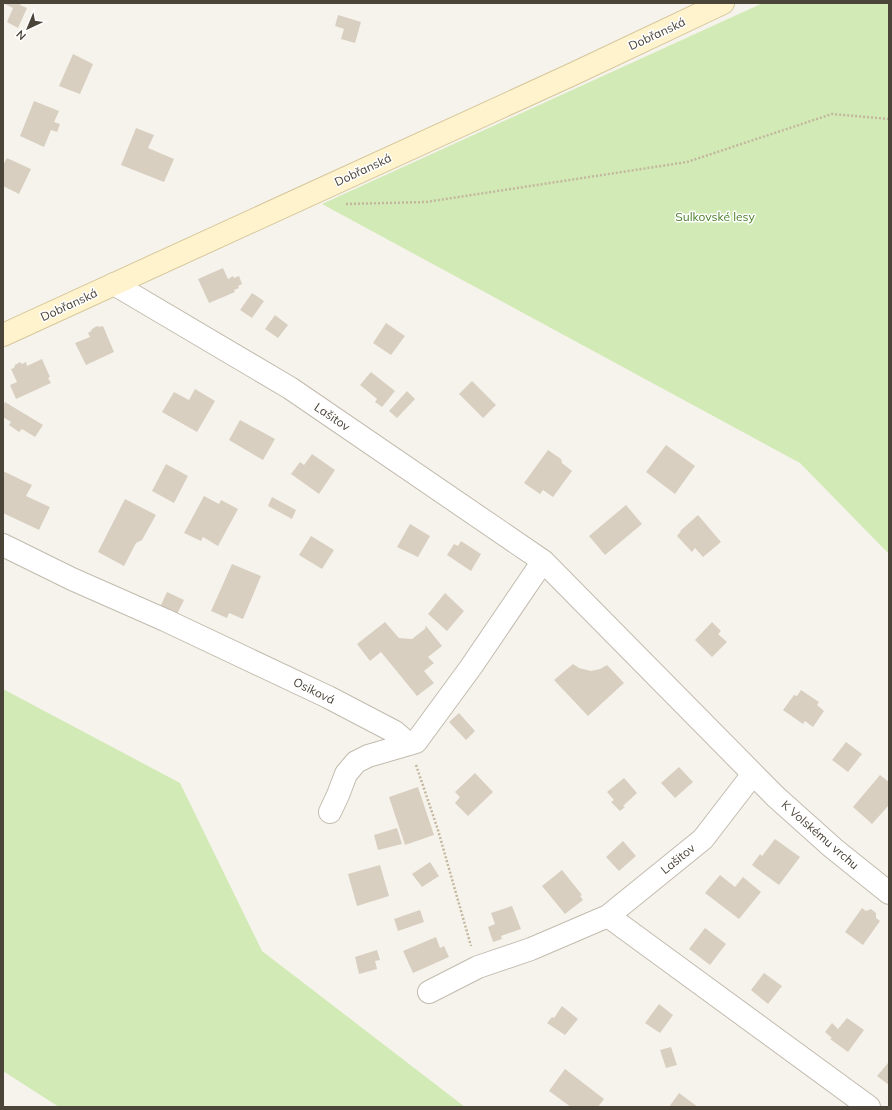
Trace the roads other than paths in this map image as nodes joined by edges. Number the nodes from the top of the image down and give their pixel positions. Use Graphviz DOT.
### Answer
graph roads {
  1 [pos="723,3"];
  2 [pos="114,284"];
  3 [pos="3,335"];
  4 [pos="3,545"];
  5 [pos="543,561"];
  6 [pos="409,744"];
  7 [pos="753,774"];
  8 [pos="330,812"];
  9 [pos="889,893"];
  10 [pos="608,916"];
  11 [pos="429,992"];
  12 [pos="869,1107"];
  1 -- 2 [label="street, Dobřanská"];
  2 -- 3 [label="street, Dobřanská"];
  2 -- 5 [label="street, Lašitov"];
  4 -- 6 [label="street, Osiková"];
  5 -- 6 [label="street"];
  5 -- 7 [label="street, Lašitov"];
  6 -- 8 [label="street"];
  7 -- 9 [label="street, K Volskému vrchu"];
  7 -- 10 [label="street, Lašitov"];
  10 -- 11 [label="street, Lašitov"];
  10 -- 12 [label="street"];
}
